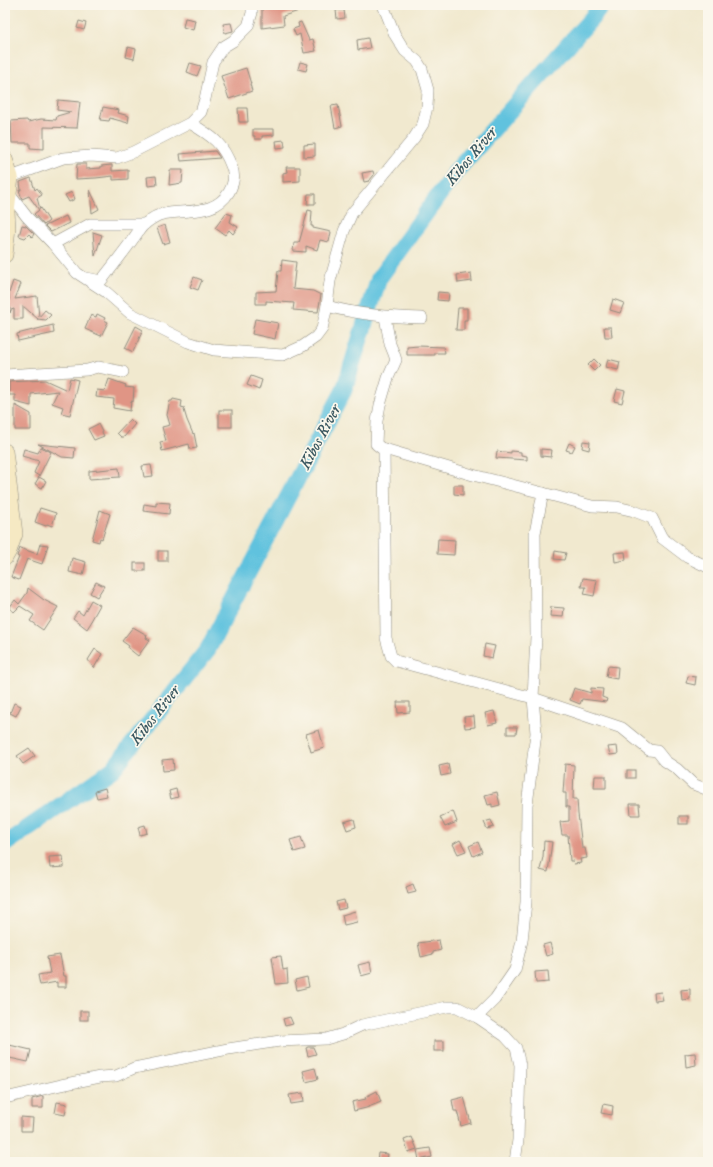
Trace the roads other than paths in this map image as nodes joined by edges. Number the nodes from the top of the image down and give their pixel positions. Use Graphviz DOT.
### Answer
graph roads {
  1 [pos="252,5"];
  2 [pos="383,5"];
  3 [pos="190,123"];
  4 [pos="5,159"];
  5 [pos="8,187"];
  6 [pos="145,224"];
  7 [pos="53,244"];
  8 [pos="5,255"];
  9 [pos="83,278"];
  10 [pos="327,306"];
  11 [pos="381,316"];
  12 [pos="422,318"];
  13 [pos="123,372"];
  14 [pos="5,375"];
  15 [pos="384,449"];
  16 [pos="5,451"];
  17 [pos="543,493"];
  18 [pos="5,558"];
  19 [pos="708,568"];
  20 [pos="533,698"];
  21 [pos="708,790"];
  22 [pos="477,1017"];
  23 [pos="5,1098"];
  24 [pos="515,1162"];
  1 -- 3 [label="street"];
  2 -- 10 [label="street"];
  3 -- 5 [label="street"];
  3 -- 6 [label="street"];
  4 -- 5 [label="main road"];
  5 -- 7 [label="street"];
  5 -- 8 [label="main road"];
  6 -- 7 [label="street"];
  6 -- 9 [label="street"];
  7 -- 9 [label="street"];
  9 -- 10 [label="street"];
  10 -- 11 [label="street"];
  11 -- 12 [label="street"];
  11 -- 15 [label="street"];
  13 -- 14 [label="street"];
  15 -- 17 [label="street"];
  15 -- 20 [label="street"];
  16 -- 18 [label="main road"];
  17 -- 19 [label="street"];
  17 -- 20 [label="street"];
  20 -- 21 [label="street"];
  20 -- 22 [label="street"];
  22 -- 23 [label="street"];
  22 -- 24 [label="street"];
}
